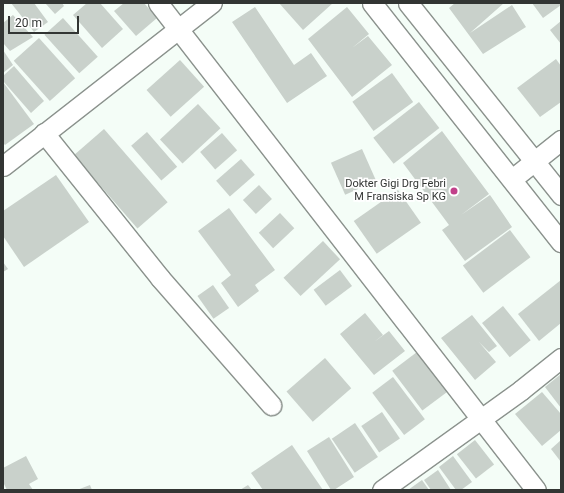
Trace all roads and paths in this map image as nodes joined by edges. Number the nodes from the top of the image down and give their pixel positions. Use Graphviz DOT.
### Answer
graph roads {
  1 [pos="158,3"];
  2 [pos="212,3"];
  3 [pos="372,3"];
  4 [pos="408,3"];
  5 [pos="180,30"];
  6 [pos="44,133"];
  7 [pos="561,140"];
  8 [pos="535,160"];
  9 [pos="3,166"];
  10 [pos="512,180"];
  11 [pos="561,195"];
  12 [pos="561,242"];
  13 [pos="561,358"];
  14 [pos="271,405"];
  15 [pos="479,419"];
  16 [pos="382,490"];
  17 [pos="536,490"];
  1 -- 5 [label="street"];
  2 -- 5 [label="street"];
  3 -- 10 [label="street"];
  4 -- 8 [label="street"];
  5 -- 6 [label="street"];
  5 -- 15 [label="street"];
  6 -- 9 [label="street"];
  6 -- 14 [label="street"];
  7 -- 8 [label="street"];
  8 -- 10 [label="street"];
  8 -- 11 [label="street"];
  10 -- 12 [label="street"];
  13 -- 15 [label="street"];
  15 -- 16 [label="street"];
  15 -- 17 [label="street"];
}
